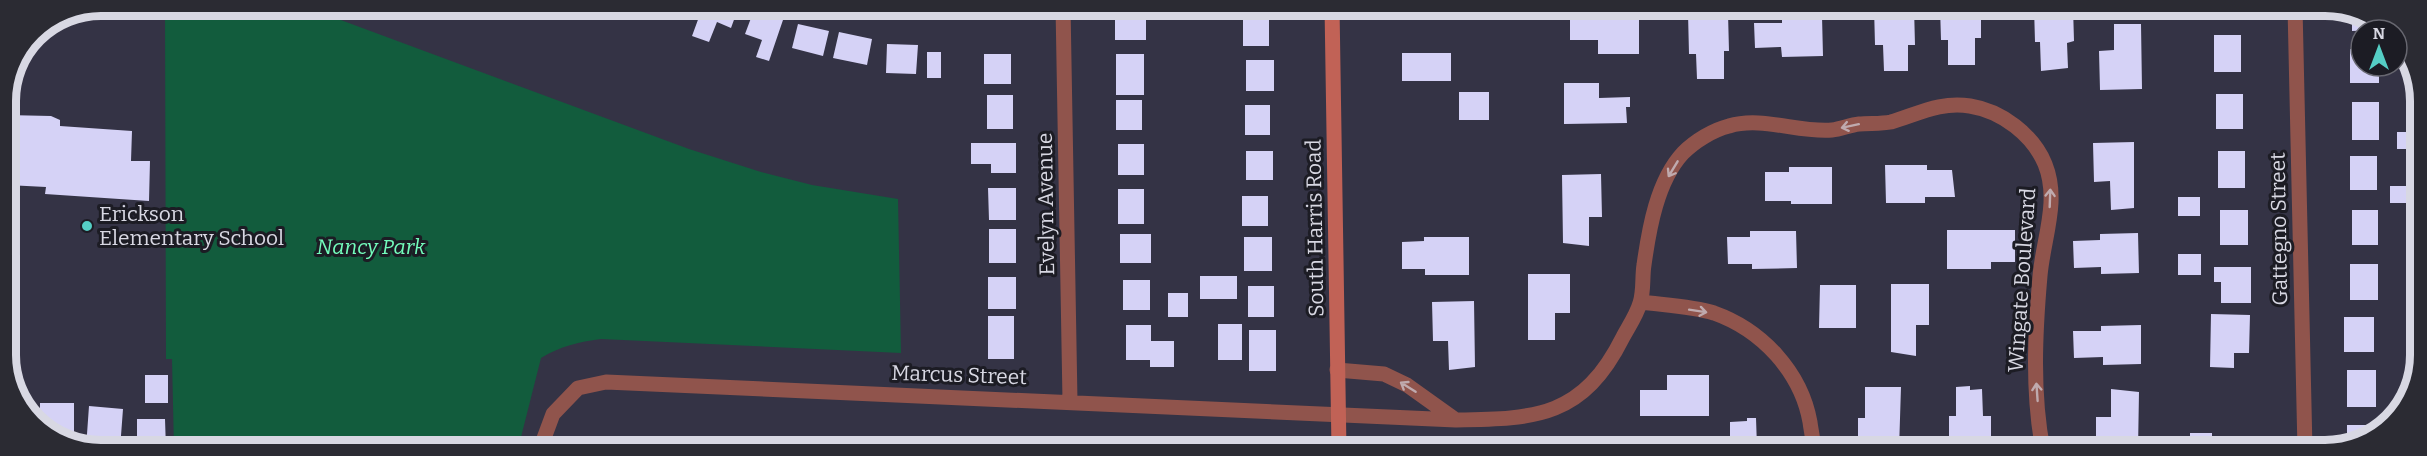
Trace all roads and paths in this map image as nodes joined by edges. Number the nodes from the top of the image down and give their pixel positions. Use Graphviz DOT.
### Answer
graph roads {
  1 [pos="1063,16"];
  2 [pos="1332,16"];
  3 [pos="2295,16"];
  4 [pos="1641,302"];
  5 [pos="1337,370"];
  6 [pos="1070,401"];
  7 [pos="1338,414"];
  8 [pos="1456,420"];
  9 [pos="543,440"];
  10 [pos="1339,440"];
  11 [pos="1812,440"];
  12 [pos="2042,440"];
  13 [pos="2305,440"];
  1 -- 6 [label="street, Evelyn Avenue"];
  2 -- 5 [label="main road, South Harris Road"];
  3 -- 13 [label="street, Gattegno Street"];
  4 -- 8 [label="street, Wingate Boulevard"];
  4 -- 11 [label="street, one-way"];
  12 -- 4 [label="street, Wingate Boulevard, one-way"];
  5 -- 7 [label="main road, South Harris Road"];
  8 -- 5 [label="street, one-way"];
  6 -- 7 [label="street, Marcus Street"];
  6 -- 9 [label="street, Marcus Street"];
  7 -- 8 [label="street, Wingate Boulevard"];
  7 -- 10 [label="main road, South Harris Road"];
}
